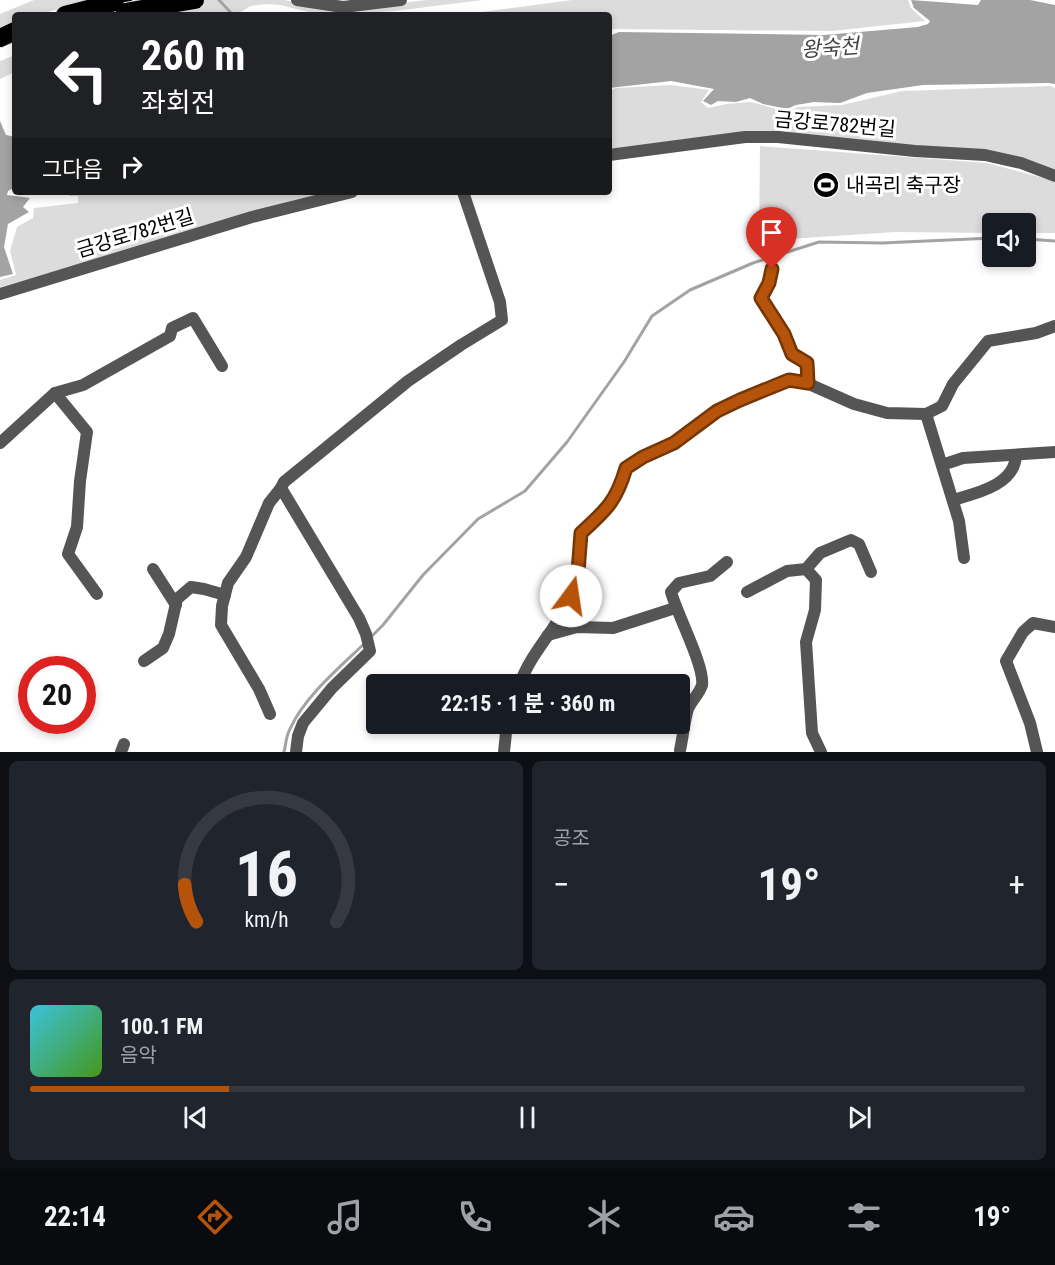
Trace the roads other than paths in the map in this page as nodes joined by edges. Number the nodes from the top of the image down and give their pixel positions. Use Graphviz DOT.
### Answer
graph roads {
  1 [pos="195,0"];
  2 [pos="297,0"];
  3 [pos="401,0"];
  4 [pos="120,9"];
  5 [pos="92,12"];
  6 [pos="612,155"];
  7 [pos="1055,176"];
  8 [pos="340,195"];
  9 [pos="464,195"];
  10 [pos="772,269"];
  11 [pos="0,294"];
  12 [pos="1055,326"];
  13 [pos="222,366"];
  14 [pos="808,383"];
  15 [pos="55,393"];
  16 [pos="926,414"];
  17 [pos="0,443"];
  18 [pos="1055,452"];
  19 [pos="1016,455"];
  20 [pos="942,465"];
  21 [pos="281,488"];
  22 [pos="953,500"];
  23 [pos="964,558"];
  24 [pos="727,562"];
  25 [pos="153,569"];
  26 [pos="806,569"];
  27 [pos="871,572"];
  28 [pos="747,592"];
  29 [pos="97,594"];
  30 [pos="225,596"];
  31 [pos="176,605"];
  32 [pos="675,608"];
  33 [pos="1055,627"];
  34 [pos="548,634"];
  35 [pos="144,661"];
  36 [pos="524,674"];
  37 [pos="270,714"];
  38 [pos="506,734"];
  39 [pos="680,750"];
  40 [pos="296,752"];
  41 [pos="504,752"];
  42 [pos="821,752"];
  43 [pos="1037,752"];
  1 -- 4 [label="highway, bridge"];
  2 -- 3 [label="street"];
  4 -- 5 [label="highway"];
  6 -- 7 [label="street, 금강로782번길"];
  8 -- 11 [label="street, 금강로782번길"];
  9 -- 21 [label="street"];
  10 -- 14 [label="street"];
  12 -- 16 [label="street"];
  13 -- 15 [label="street"];
  14 -- 16 [label="street"];
  14 -- 34 [label="street"];
  15 -- 17 [label="street"];
  15 -- 29 [label="street"];
  16 -- 20 [label="street"];
  18 -- 19 [label="street"];
  19 -- 20 [label="street"];
  19 -- 22 [label="street"];
  20 -- 22 [label="street"];
  21 -- 30 [label="street"];
  21 -- 40 [label="street"];
  22 -- 23 [label="street"];
  24 -- 32 [label="street"];
  25 -- 31 [label="street"];
  26 -- 27 [label="street"];
  26 -- 28 [label="street"];
  26 -- 42 [label="street"];
  30 -- 31 [label="street"];
  30 -- 37 [label="street"];
  31 -- 35 [label="street"];
  32 -- 34 [label="street"];
  32 -- 39 [label="street"];
  33 -- 43 [label="street"];
  34 -- 36 [label="street"];
  38 -- 41 [label="street"];
}
